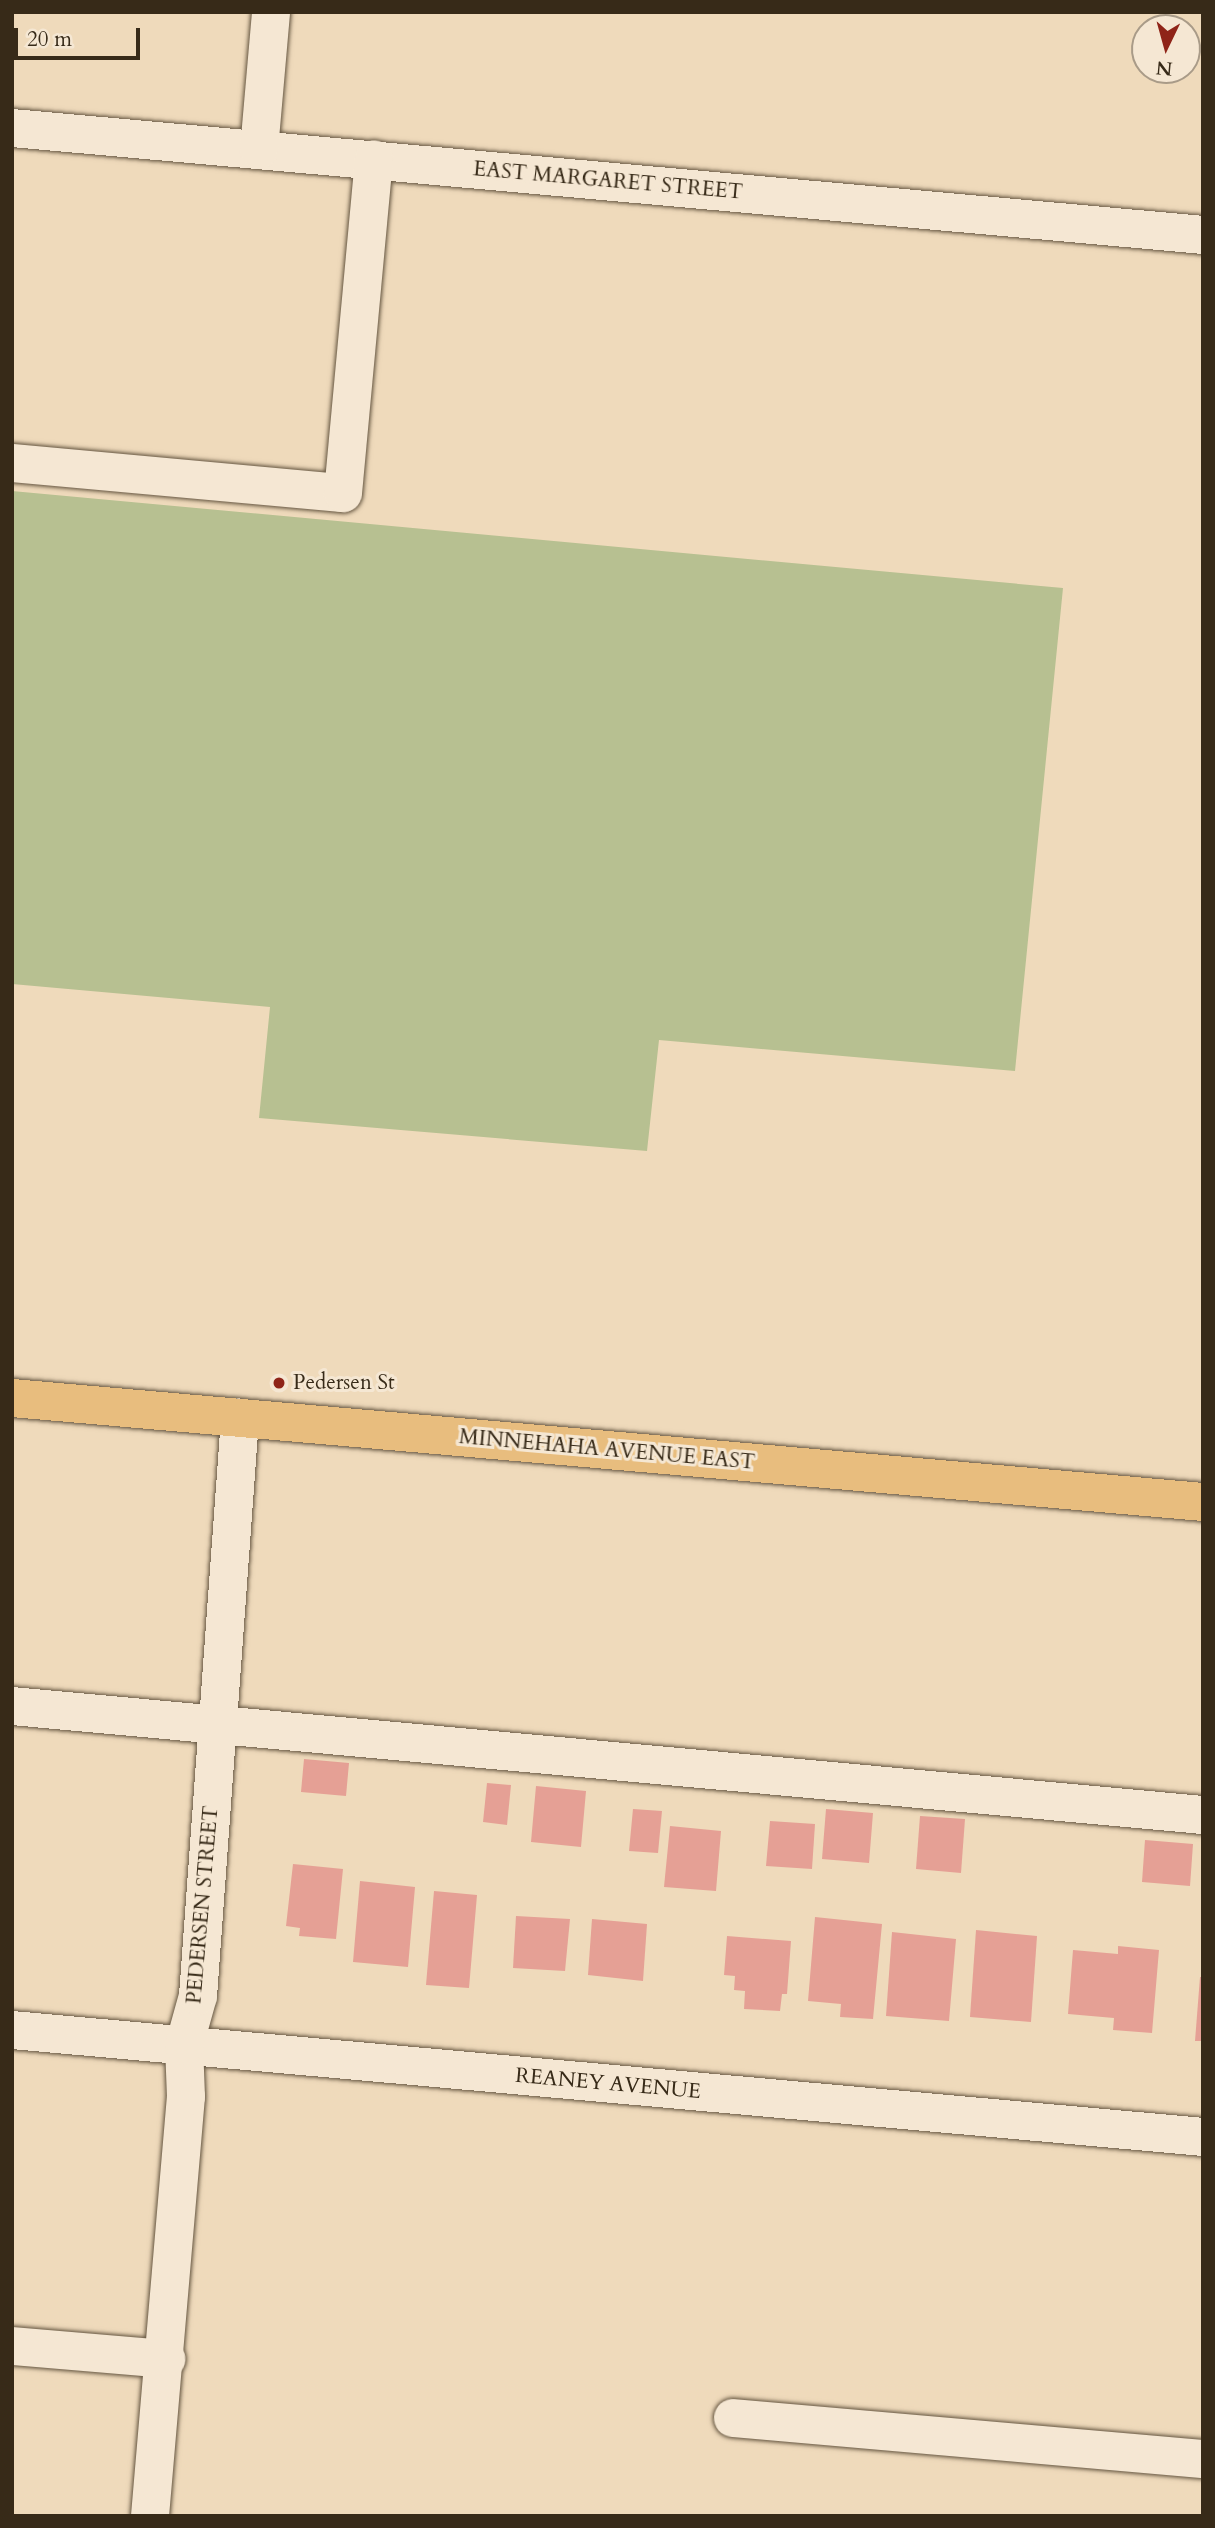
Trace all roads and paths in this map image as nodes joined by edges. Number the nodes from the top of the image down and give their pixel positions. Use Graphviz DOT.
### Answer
graph roads {
  1 [pos="271,12"];
  2 [pos="12,128"];
  3 [pos="259,150"];
  4 [pos="374,159"];
  5 [pos="1203,235"];
  6 [pos="12,464"];
  7 [pos="12,1398"];
  8 [pos="240,1418"];
  9 [pos="1203,1503"];
  10 [pos="12,1706"];
  11 [pos="219,1725"];
  12 [pos="1203,1815"];
  13 [pos="12,2031"];
  14 [pos="184,2046"];
  15 [pos="1203,2137"];
  16 [pos="12,2346"];
  17 [pos="166,2359"];
  18 [pos="733,2418"];
  19 [pos="1203,2459"];
  20 [pos="150,2516"];
  1 -- 3 [label="street"];
  2 -- 3 [label="street, EAST MARGARET STREET"];
  3 -- 4 [label="street, EAST MARGARET STREET"];
  4 -- 5 [label="street, EAST MARGARET STREET"];
  4 -- 6 [label="street"];
  7 -- 8 [label="main road, MINNEHAHA AVENUE EAST"];
  8 -- 9 [label="main road, MINNEHAHA AVENUE EAST"];
  8 -- 11 [label="street, PEDERSEN STREET"];
  10 -- 11 [label="street"];
  11 -- 12 [label="street"];
  11 -- 14 [label="street, PEDERSEN STREET"];
  13 -- 14 [label="street, REANEY AVENUE"];
  14 -- 15 [label="street, REANEY AVENUE"];
  14 -- 17 [label="street, PEDERSEN STREET"];
  16 -- 17 [label="street"];
  17 -- 20 [label="street, PEDERSEN STREET"];
  18 -- 19 [label="street"];
}
